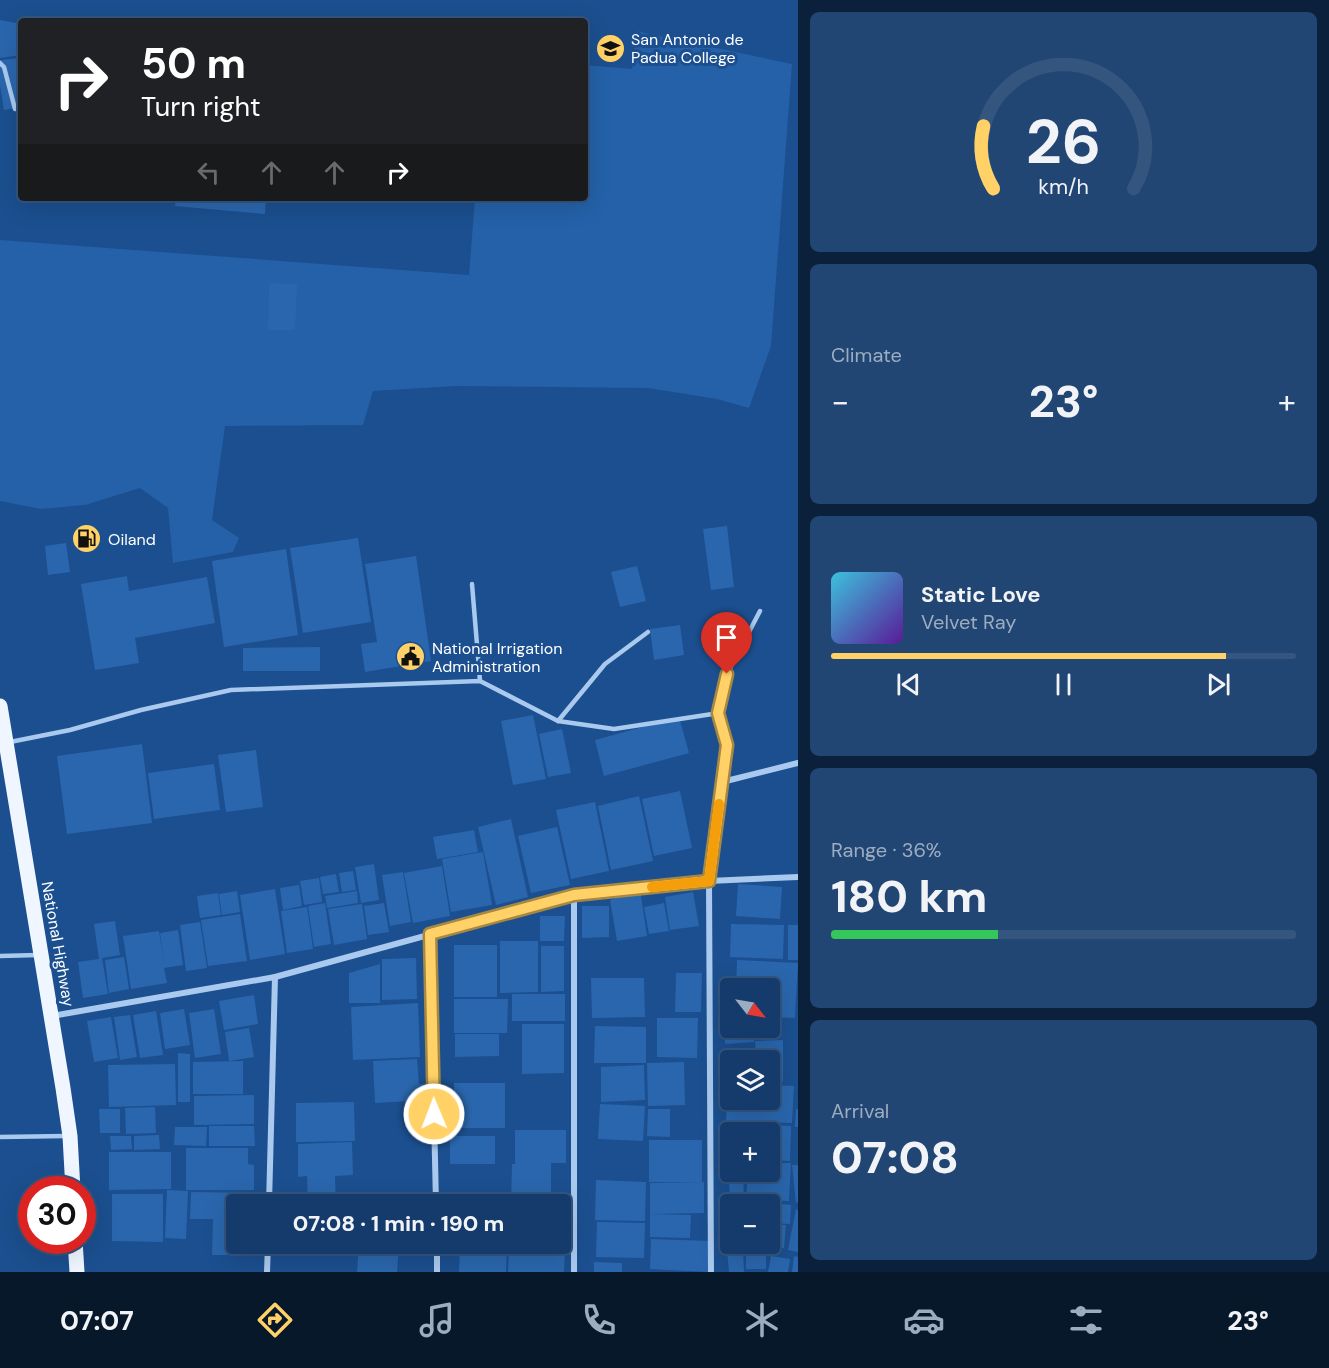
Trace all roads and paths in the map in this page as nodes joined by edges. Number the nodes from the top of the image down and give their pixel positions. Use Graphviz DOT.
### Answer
graph roads {
  1 [pos="0,63"];
  2 [pos="15,109"];
  3 [pos="472,584"];
  4 [pos="760,611"];
  5 [pos="648,633"];
  6 [pos="480,681"];
  7 [pos="0,706"];
  8 [pos="718,713"];
  9 [pos="558,721"];
  10 [pos="6,743"];
  11 [pos="798,763"];
  12 [pos="722,782"];
  13 [pos="798,877"];
  14 [pos="709,881"];
  15 [pos="574,895"];
  16 [pos="430,934"];
  17 [pos="40,955"];
  18 [pos="0,956"];
  19 [pos="275,977"];
  20 [pos="52,1016"];
  21 [pos="69,1136"];
  22 [pos="0,1137"];
  23 [pos="72,1176"];
  24 [pos="269,1194"];
  25 [pos="436,1194"];
  26 [pos="76,1254"];
  27 [pos="268,1254"];
  28 [pos="437,1254"];
  29 [pos="77,1272"];
  30 [pos="267,1272"];
  31 [pos="437,1272"];
  32 [pos="574,1272"];
  33 [pos="711,1272"];
  1 -- 2 [label="lane"];
  3 -- 6 [label="lane"];
  4 -- 8 [label="lane"];
  5 -- 9 [label="lane"];
  6 -- 9 [label="lane"];
  6 -- 10 [label="lane"];
  7 -- 10 [label="main road, National Highway"];
  8 -- 9 [label="lane"];
  8 -- 12 [label="lane"];
  10 -- 17 [label="main road, National Highway"];
  11 -- 12 [label="street"];
  12 -- 14 [label="street"];
  13 -- 14 [label="street"];
  14 -- 15 [label="street"];
  14 -- 33 [label="street"];
  15 -- 16 [label="street"];
  15 -- 32 [label="street"];
  16 -- 19 [label="street"];
  16 -- 25 [label="street"];
  17 -- 18 [label="lane"];
  17 -- 20 [label="main road, National Highway"];
  19 -- 20 [label="street"];
  19 -- 24 [label="street"];
  20 -- 21 [label="main road, National Highway"];
  21 -- 22 [label="lane"];
  21 -- 23 [label="main road, National Highway"];
  26 -- 29 [label="main road"];
  27 -- 30 [label="street"];
  28 -- 31 [label="street"];
}
